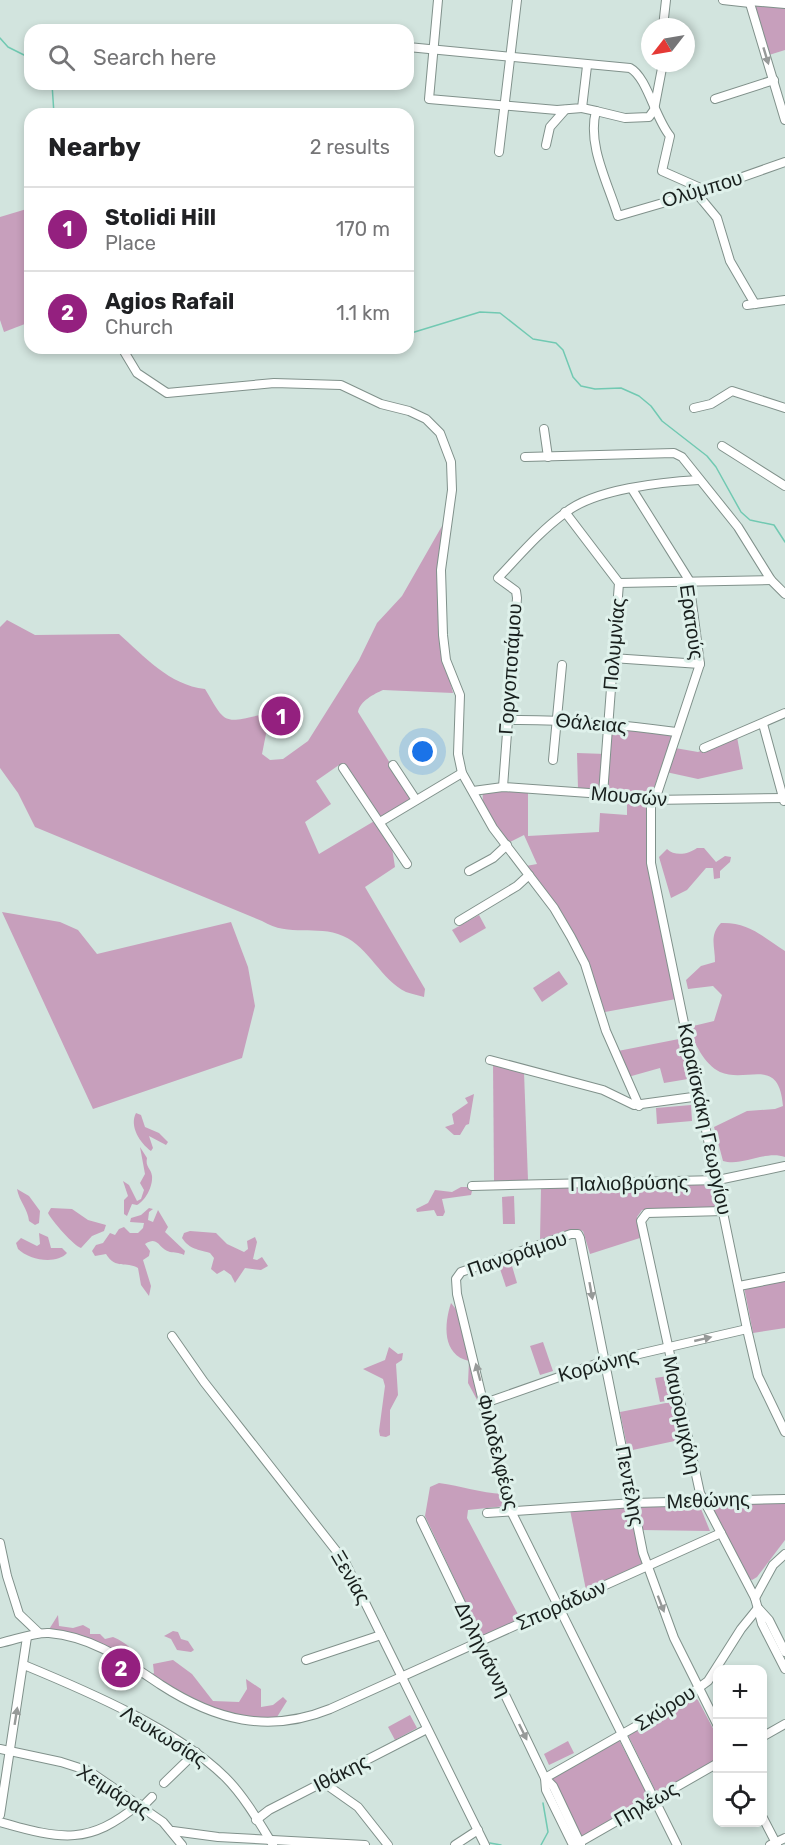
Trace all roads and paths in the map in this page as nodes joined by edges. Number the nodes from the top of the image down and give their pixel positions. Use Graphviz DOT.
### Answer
graph roads {
  1 [pos="438,0"];
  2 [pos="517,0"];
  3 [pos="666,0"];
  4 [pos="723,0"];
  5 [pos="749,1"];
  6 [pos="785,4"];
  7 [pos="664,18"];
  8 [pos="414,48"];
  9 [pos="434,50"];
  10 [pos="510,58"];
  11 [pos="587,66"];
  12 [pos="661,72"];
  13 [pos="774,80"];
  14 [pos="715,99"];
  15 [pos="504,105"];
  16 [pos="582,108"];
  17 [pos="565,110"];
  18 [pos="654,110"];
  19 [pos="596,111"];
  20 [pos="785,120"];
  21 [pos="546,145"];
  22 [pos="499,153"];
  23 [pos="785,162"];
  24 [pos="701,191"];
  25 [pos="785,300"];
  26 [pos="126,354"];
  27 [pos="785,400"];
  28 [pos="775,405"];
  29 [pos="694,408"];
  30 [pos="785,408"];
  31 [pos="544,429"];
  32 [pos="722,446"];
  33 [pos="548,457"];
  34 [pos="525,458"];
  35 [pos="699,480"];
  36 [pos="785,486"];
  37 [pos="632,489"];
  38 [pos="565,512"];
  39 [pos="689,580"];
  40 [pos="771,580"];
  41 [pos="619,583"];
  42 [pos="785,594"];
  43 [pos="612,658"];
  44 [pos="700,664"];
  45 [pos="562,665"];
  46 [pos="785,713"];
  47 [pos="559,719"];
  48 [pos="506,720"];
  49 [pos="607,722"];
  50 [pos="763,724"];
  51 [pos="676,732"];
  52 [pos="705,748"];
  53 [pos="553,760"];
  54 [pos="393,765"];
  55 [pos="343,768"];
  56 [pos="462,773"];
  57 [pos="503,788"];
  58 [pos="473,791"];
  59 [pos="603,794"];
  60 [pos="416,800"];
  61 [pos="653,800"];
  62 [pos="784,800"];
  63 [pos="380,822"];
  64 [pos="507,845"];
  65 [pos="406,864"];
  66 [pos="469,871"];
  67 [pos="529,875"];
  68 [pos="459,921"];
  69 [pos="490,1060"];
  70 [pos="700,1096"];
  71 [pos="639,1106"];
  72 [pos="785,1166"];
  73 [pos="717,1180"];
  74 [pos="471,1186"];
  75 [pos="724,1211"];
  76 [pos="578,1234"];
  77 [pos="457,1276"];
  78 [pos="785,1277"];
  79 [pos="739,1286"];
  80 [pos="747,1329"];
  81 [pos="172,1336"];
  82 [pos="667,1347"];
  83 [pos="605,1361"];
  84 [pos="486,1403"];
  85 [pos="785,1432"];
  86 [pos="785,1499"];
  87 [pos="703,1500"];
  88 [pos="634,1503"];
  89 [pos="511,1510"];
  90 [pos="487,1513"];
  91 [pos="421,1520"];
  92 [pos="721,1533"];
  93 [pos="0,1543"];
  94 [pos="785,1554"];
  95 [pos="647,1566"];
  96 [pos="755,1598"];
  97 [pos="560,1605"];
  98 [pos="758,1608"];
  99 [pos="39,1633"];
  100 [pos="381,1635"];
  101 [pos="27,1637"];
  102 [pos="479,1642"];
  103 [pos="0,1643"];
  104 [pos="785,1652"];
  105 [pos="306,1660"];
  106 [pos="24,1665"];
  107 [pos="785,1669"];
  108 [pos="401,1677"];
  109 [pos="698,1689"];
  110 [pos="713,1719"];
  111 [pos="785,1724"];
  112 [pos="427,1729"];
  113 [pos="623,1734"];
  114 [pos="767,1734"];
  115 [pos="0,1749"];
  116 [pos="11,1751"];
  117 [pos="195,1752"];
  118 [pos="713,1765"];
  119 [pos="545,1778"];
  120 [pos="164,1783"];
  121 [pos="324,1783"];
  122 [pos="152,1797"];
  123 [pos="654,1800"];
  124 [pos="140,1805"];
  125 [pos="0,1815"];
  126 [pos="256,1820"];
  127 [pos="0,1822"];
  128 [pos="767,1827"];
  129 [pos="478,1830"];
  130 [pos="173,1831"];
  131 [pos="218,1837"];
  132 [pos="785,1838"];
  133 [pos="58,1842"];
  134 [pos="272,1842"];
  135 [pos="577,1844"];
  136 [pos="774,1844"];
  137 [pos="182,1845"];
  138 [pos="206,1845"];
  139 [pos="364,1845"];
  140 [pos="388,1845"];
  141 [pos="455,1845"];
  142 [pos="485,1845"];
  143 [pos="677,1845"];
  1 -- 9 [label="street"];
  2 -- 10 [label="street"];
  3 -- 7 [label="street"];
  4 -- 5 [label="street"];
  5 -- 6 [label="street"];
  5 -- 13 [label="street, one-way"];
  8 -- 9 [label="street"];
  9 -- 10 [label="street"];
  9 -- 15 [label="street"];
  10 -- 11 [label="street"];
  10 -- 15 [label="street"];
  11 -- 16 [label="street"];
  11 -- 18 [label="street"];
  12 -- 18 [label="street"];
  13 -- 14 [label="street"];
  13 -- 20 [label="street"];
  15 -- 17 [label="street"];
  15 -- 22 [label="street"];
  16 -- 17 [label="street"];
  16 -- 19 [label="street"];
  17 -- 21 [label="street"];
  18 -- 19 [label="street"];
  18 -- 24 [label="street"];
  19 -- 24 [label="street, Ολύμπου"];
  23 -- 24 [label="street, Ολύμπου"];
  24 -- 25 [label="street"];
  26 -- 56 [label="street"];
  27 -- 28 [label="street"];
  28 -- 29 [label="street"];
  28 -- 30 [label="street"];
  31 -- 33 [label="street"];
  32 -- 36 [label="street"];
  33 -- 34 [label="street"];
  33 -- 35 [label="street"];
  35 -- 37 [label="street, Γοργοποτάμου"];
  35 -- 40 [label="street"];
  37 -- 38 [label="street, Γοργοποτάμου"];
  37 -- 39 [label="street, Ερατούς"];
  38 -- 41 [label="street, Πολυμνίας"];
  38 -- 48 [label="street, Γοργοποτάμου"];
  39 -- 40 [label="street"];
  39 -- 41 [label="street"];
  39 -- 44 [label="street, Ερατούς"];
  40 -- 42 [label="street"];
  41 -- 43 [label="street, Πολυμνίας"];
  43 -- 44 [label="street"];
  43 -- 49 [label="street, Πολυμνίας"];
  44 -- 51 [label="street, Ερατούς"];
  45 -- 47 [label="street"];
  46 -- 50 [label="street"];
  47 -- 48 [label="street, Θάλειας"];
  47 -- 49 [label="street, Θάλειας"];
  47 -- 53 [label="street"];
  48 -- 57 [label="street, Γοργοποτάμου"];
  49 -- 51 [label="street, Θάλειας"];
  49 -- 59 [label="street, Πολυμνίας"];
  50 -- 52 [label="street"];
  50 -- 62 [label="street"];
  51 -- 61 [label="street, Ερατούς"];
  54 -- 60 [label="street"];
  55 -- 63 [label="street"];
  56 -- 58 [label="street"];
  56 -- 60 [label="street"];
  57 -- 58 [label="street, Μουσών"];
  57 -- 59 [label="street, Μουσών"];
  58 -- 64 [label="street"];
  59 -- 61 [label="street, Μουσών"];
  60 -- 63 [label="street"];
  61 -- 62 [label="street, Μουσών"];
  61 -- 70 [label="street, Καραϊσκάκη Γεωργίου"];
  63 -- 65 [label="street"];
  64 -- 66 [label="street"];
  64 -- 67 [label="street"];
  67 -- 68 [label="street"];
  67 -- 71 [label="street"];
  69 -- 71 [label="street"];
  70 -- 71 [label="street"];
  70 -- 73 [label="street, Καραϊσκάκη Γεωργίου"];
  72 -- 73 [label="street, Παλιοβρύσης"];
  73 -- 74 [label="street, Παλιοβρύσης"];
  73 -- 75 [label="street, Καραϊσκάκη Γεωργίου"];
  75 -- 79 [label="street, Καραϊσκάκη Γεωργίου"];
  75 -- 82 [label="street, Μαυρομιχάλη"];
  76 -- 77 [label="street, Πανοράμου"];
  76 -- 83 [label="street, Πεντέλης, one-way"];
  84 -- 77 [label="street, Φιλαδελφέως, one-way"];
  78 -- 79 [label="street"];
  79 -- 80 [label="street, Καραϊσκάκη Γεωργίου"];
  82 -- 80 [label="street, Κορώνης, one-way"];
  80 -- 85 [label="street, Καραϊσκάκη Γεωργίου"];
  81 -- 100 [label="street, Ξενίας"];
  82 -- 83 [label="street, Κορώνης"];
  82 -- 87 [label="street, Μαυρομιχάλη"];
  83 -- 84 [label="street, Κορώνης"];
  83 -- 88 [label="street, Πεντέλης"];
  84 -- 89 [label="street, Φιλαδελφέως"];
  86 -- 87 [label="street, Μεθώνης"];
  87 -- 88 [label="street, Μεθώνης"];
  87 -- 92 [label="street, Μαυρομιχάλη"];
  88 -- 89 [label="street, Μεθώνης"];
  88 -- 95 [label="street, Πεντέλης"];
  89 -- 90 [label="street, Μεθώνης"];
  89 -- 97 [label="street, Φιλαδελφέως"];
  91 -- 102 [label="street, Δηληγιάννη"];
  92 -- 95 [label="street, Σποράδων"];
  92 -- 96 [label="street, Μαυρομιχάλη"];
  93 -- 99 [label="street"];
  94 -- 96 [label="street"];
  95 -- 97 [label="street, Σποράδων"];
  95 -- 109 [label="street, Πεντέλης, one-way"];
  96 -- 98 [label="street, Μαυρομιχάλη"];
  97 -- 102 [label="street, Σποράδων"];
  97 -- 113 [label="street, Φιλαδελφέως"];
  98 -- 104 [label="street, Μαυρομιχάλη"];
  98 -- 107 [label="street, Μαυρομιχάλη"];
  98 -- 109 [label="street, Σκύρου"];
  99 -- 101 [label="street"];
  99 -- 108 [label="street, Σποράδων"];
  100 -- 105 [label="street"];
  100 -- 108 [label="street, Ξενίας"];
  101 -- 103 [label="street"];
  101 -- 106 [label="street"];
  102 -- 108 [label="street, Σποράδων"];
  102 -- 119 [label="street, Δηληγιάννη, one-way"];
  116 -- 106 [label="street, one-way"];
  106 -- 117 [label="street, Λευκωσίας"];
  108 -- 112 [label="street, Ξενίας"];
  109 -- 110 [label="street, Πεντέλης"];
  109 -- 113 [label="street, Σκύρου"];
  111 -- 114 [label="street"];
  112 -- 121 [label="street, Ιθάκης"];
  112 -- 129 [label="street, Ξενίας"];
  113 -- 119 [label="street, Σκύρου"];
  113 -- 123 [label="street, Φιλαδελφέως"];
  115 -- 116 [label="street, Χειμάρας"];
  116 -- 124 [label="street, Χειμάρας"];
  116 -- 125 [label="street"];
  117 -- 120 [label="street"];
  117 -- 126 [label="street, Λευκωσίας"];
  118 -- 123 [label="street, Πηλέως"];
  119 -- 135 [label="street, Δηληγιάννη"];
  121 -- 126 [label="street, Ιθάκης"];
  121 -- 140 [label="street"];
  122 -- 124 [label="street"];
  123 -- 135 [label="street, Πηλέως"];
  123 -- 143 [label="street, Φιλαδελφέως"];
  124 -- 130 [label="street, Χειμάρας"];
  124 -- 133 [label="street"];
  126 -- 134 [label="street, Λευκωσίας"];
  127 -- 133 [label="street"];
  128 -- 136 [label="street"];
  129 -- 141 [label="street"];
  129 -- 142 [label="street, Ξενίας"];
  130 -- 131 [label="street"];
  130 -- 137 [label="street, Χειμάρας"];
  131 -- 134 [label="street"];
  131 -- 138 [label="street"];
  132 -- 136 [label="street"];
  134 -- 139 [label="street"];
}
